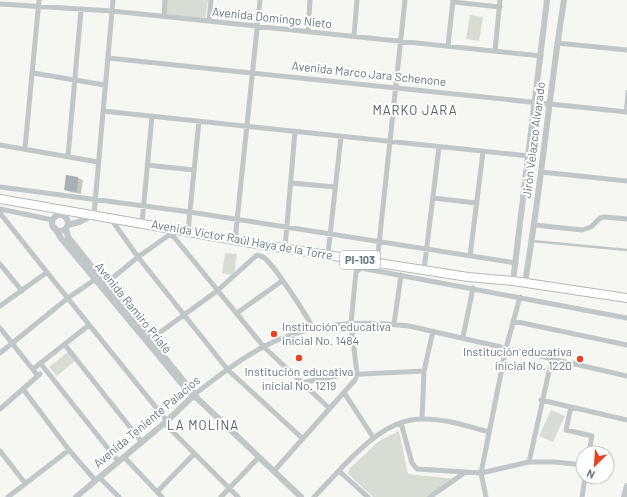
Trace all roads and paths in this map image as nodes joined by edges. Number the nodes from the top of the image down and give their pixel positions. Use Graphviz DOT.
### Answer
graph roads {
  1 [pos="113,0"];
  2 [pos="165,0"];
  3 [pos="211,0"];
  4 [pos="260,0"];
  5 [pos="310,0"];
  6 [pos="357,0"];
  7 [pos="405,0"];
  8 [pos="500,0"];
  9 [pos="547,0"];
  10 [pos="564,0"];
  11 [pos="453,1"];
  12 [pos="39,3"];
  13 [pos="0,4"];
  14 [pos="500,7"];
  15 [pos="81,10"];
  16 [pos="112,11"];
  17 [pos="164,16"];
  18 [pos="209,21"];
  19 [pos="258,26"];
  20 [pos="308,31"];
  21 [pos="354,36"];
  22 [pos="401,41"];
  23 [pos="557,43"];
  24 [pos="448,46"];
  25 [pos="627,50"];
  26 [pos="494,51"];
  27 [pos="541,56"];
  28 [pos="108,58"];
  29 [pos="33,73"];
  30 [pos="253,73"];
  31 [pos="74,79"];
  32 [pos="105,85"];
  33 [pos="396,87"];
  34 [pos="627,91"];
  35 [pos="535,101"];
  36 [pos="550,103"];
  37 [pos="103,111"];
  38 [pos="626,112"];
  39 [pos="152,116"];
  40 [pos="199,121"];
  41 [pos="248,126"];
  42 [pos="295,131"];
  43 [pos="341,136"];
  44 [pos="390,142"];
  45 [pos="0,145"];
  46 [pos="439,147"];
  47 [pos="25,148"];
  48 [pos="483,152"];
  49 [pos="68,156"];
  50 [pos="528,156"];
  51 [pos="98,162"];
  52 [pos="147,165"];
  53 [pos="194,170"];
  54 [pos="541,172"];
  55 [pos="627,181"];
  56 [pos="292,183"];
  57 [pos="0,187"];
  58 [pos="335,187"];
  59 [pos="433,198"];
  60 [pos="0,199"];
  61 [pos="95,201"];
  62 [pos="477,203"];
  63 [pos="143,207"];
  64 [pos="56,208"];
  65 [pos="0,209"];
  66 [pos="69,210"];
  67 [pos="190,212"];
  68 [pos="0,213"];
  69 [pos="94,214"];
  70 [pos="54,219"];
  71 [pos="111,219"];
  72 [pos="627,219"];
  73 [pos="237,220"];
  74 [pos="142,223"];
  75 [pos="67,224"];
  76 [pos="535,225"];
  77 [pos="55,228"];
  78 [pos="287,228"];
  79 [pos="188,231"];
  80 [pos="330,233"];
  81 [pos="235,240"];
  82 [pos="380,241"];
  83 [pos="532,241"];
  84 [pos="285,248"];
  85 [pos="427,249"];
  86 [pos="627,250"];
  87 [pos="328,254"];
  88 [pos="470,256"];
  89 [pos="138,257"];
  90 [pos="377,263"];
  91 [pos="516,263"];
  92 [pos="0,264"];
  93 [pos="424,270"];
  94 [pos="46,273"];
  95 [pos="401,275"];
  96 [pos="97,278"];
  97 [pos="282,281"];
  98 [pos="513,281"];
  99 [pos="525,282"];
  100 [pos="104,285"];
  101 [pos="473,288"];
  102 [pos="22,291"];
  103 [pos="217,291"];
  104 [pos="520,297"];
  105 [pos="68,298"];
  106 [pos="627,298"];
  107 [pos="0,306"];
  108 [pos="237,313"];
  109 [pos="184,315"];
  110 [pos="627,318"];
  111 [pos="513,321"];
  112 [pos="351,323"];
  113 [pos="394,324"];
  114 [pos="89,325"];
  115 [pos="0,328"];
  116 [pos="313,329"];
  117 [pos="433,331"];
  118 [pos="463,337"];
  119 [pos="148,341"];
  120 [pos="12,343"];
  121 [pos="65,345"];
  122 [pos="627,345"];
  123 [pos="264,347"];
  124 [pos="506,348"];
  125 [pos="0,353"];
  126 [pos="552,358"];
  127 [pos="42,364"];
  128 [pos="34,369"];
  129 [pos="46,370"];
  130 [pos="228,370"];
  131 [pos="424,371"];
  132 [pos="357,374"];
  133 [pos="38,376"];
  134 [pos="627,376"];
  135 [pos="301,383"];
  136 [pos="23,389"];
  137 [pos="345,394"];
  138 [pos="195,396"];
  139 [pos="541,400"];
  140 [pos="571,407"];
  141 [pos="0,408"];
  142 [pos="329,408"];
  143 [pos="422,418"];
  144 [pos="627,420"];
  145 [pos="165,422"];
  146 [pos="401,423"];
  147 [pos="489,432"];
  148 [pos="373,437"];
  149 [pos="302,438"];
  150 [pos="141,441"];
  151 [pos="590,445"];
  152 [pos="69,450"];
  153 [pos="0,451"];
  154 [pos="194,454"];
  155 [pos="124,457"];
  156 [pos="259,457"];
  157 [pos="118,461"];
  158 [pos="529,462"];
  159 [pos="575,464"];
  160 [pos="274,471"];
  161 [pos="340,471"];
  162 [pos="464,472"];
  163 [pos="481,473"];
  164 [pos="97,479"];
  165 [pos="25,483"];
  166 [pos="584,485"];
  167 [pos="627,486"];
  168 [pos="229,488"];
  169 [pos="157,492"];
  170 [pos="8,497"];
  171 [pos="76,497"];
  172 [pos="119,497"];
  173 [pos="162,497"];
  174 [pos="221,497"];
  175 [pos="238,497"];
  176 [pos="301,497"];
  177 [pos="314,497"];
  178 [pos="368,497"];
  179 [pos="430,497"];
  180 [pos="486,497"];
  181 [pos="582,497"];
  182 [pos="624,497"];
  1 -- 16 [label="street"];
  2 -- 17 [label="street"];
  3 -- 18 [label="street"];
  4 -- 19 [label="street"];
  5 -- 20 [label="street"];
  6 -- 21 [label="street"];
  7 -- 22 [label="street"];
  8 -- 14 [label="street"];
  9 -- 27 [label="street, Jirón Velazco Alvarado"];
  10 -- 23 [label="street, Jirón Velazco Alvarado"];
  11 -- 14 [label="street"];
  11 -- 24 [label="street"];
  12 -- 13 [label="street, Avenida Domingo Nieto"];
  12 -- 15 [label="street, Avenida Domingo Nieto"];
  12 -- 29 [label="street"];
  14 -- 26 [label="street"];
  15 -- 16 [label="street, Avenida Domingo Nieto"];
  15 -- 31 [label="street"];
  16 -- 17 [label="street, Avenida Domingo Nieto"];
  16 -- 28 [label="street"];
  17 -- 18 [label="street, Avenida Domingo Nieto"];
  18 -- 19 [label="street, Avenida Domingo Nieto"];
  19 -- 20 [label="street, Avenida Domingo Nieto"];
  19 -- 30 [label="street"];
  20 -- 21 [label="street, Avenida Domingo Nieto"];
  21 -- 22 [label="street, Avenida Domingo Nieto"];
  22 -- 24 [label="street, Avenida Domingo Nieto"];
  22 -- 33 [label="street"];
  23 -- 25 [label="street"];
  23 -- 36 [label="street, Jirón Velazco Alvarado"];
  24 -- 26 [label="street, Avenida Domingo Nieto"];
  26 -- 27 [label="street, Avenida Domingo Nieto"];
  27 -- 35 [label="street, Jirón Velazco Alvarado"];
  28 -- 30 [label="street, Avenida Marco Jara Schenone"];
  28 -- 32 [label="street"];
  29 -- 31 [label="street"];
  29 -- 47 [label="street"];
  30 -- 33 [label="street, Avenida Marco Jara Schenone"];
  30 -- 41 [label="street"];
  31 -- 32 [label="street"];
  31 -- 49 [label="street"];
  32 -- 37 [label="street"];
  33 -- 35 [label="street, Avenida Marco Jara Schenone"];
  33 -- 44 [label="street"];
  34 -- 38 [label="lane"];
  35 -- 36 [label="street, Avenida Marco Jara Schenone"];
  35 -- 50 [label="street, Jirón Velazco Alvarado"];
  36 -- 38 [label="street, Avenida Marco Jara Schenone"];
  36 -- 54 [label="street, Jirón Velazco Alvarado"];
  37 -- 39 [label="street"];
  37 -- 51 [label="street"];
  39 -- 40 [label="street"];
  39 -- 52 [label="street"];
  40 -- 41 [label="street"];
  40 -- 53 [label="street"];
  41 -- 42 [label="street"];
  41 -- 73 [label="street"];
  42 -- 43 [label="street"];
  42 -- 56 [label="street"];
  43 -- 44 [label="street"];
  43 -- 58 [label="street"];
  44 -- 46 [label="street"];
  44 -- 82 [label="street"];
  45 -- 47 [label="street"];
  46 -- 48 [label="street"];
  46 -- 59 [label="street"];
  47 -- 49 [label="street"];
  48 -- 50 [label="street"];
  48 -- 62 [label="street"];
  49 -- 51 [label="street"];
  50 -- 91 [label="street, Jirón Velazco Alvarado"];
  51 -- 61 [label="street"];
  52 -- 53 [label="street"];
  52 -- 63 [label="street"];
  53 -- 67 [label="street"];
  54 -- 55 [label="street"];
  54 -- 76 [label="street, Jirón Velazco Alvarado"];
  56 -- 58 [label="street"];
  56 -- 78 [label="street"];
  57 -- 61 [label="street"];
  58 -- 80 [label="street"];
  59 -- 62 [label="street"];
  59 -- 85 [label="street"];
  60 -- 64 [label="main road, Avenida Víctor Raúl Haya de la Torre / PI-103"];
  61 -- 63 [label="street"];
  61 -- 69 [label="street"];
  62 -- 88 [label="street"];
  63 -- 67 [label="street"];
  63 -- 74 [label="street"];
  64 -- 66 [label="main road, Avenida Víctor Raúl Haya de la Torre / PI-103"];
  64 -- 70 [label="street"];
  65 -- 70 [label="street"];
  66 -- 69 [label="main road, Avenida Víctor Raúl Haya de la Torre / PI-103"];
  66 -- 75 [label="street"];
  67 -- 73 [label="street"];
  67 -- 79 [label="street"];
  68 -- 94 [label="street"];
  69 -- 71 [label="main road, Avenida Víctor Raúl Haya de la Torre / PI-103"];
  69 -- 75 [label="street"];
  70 -- 75 [label="street"];
  70 -- 77 [label="street"];
  71 -- 74 [label="main road, Avenida Víctor Raúl Haya de la Torre / PI-103"];
  71 -- 89 [label="street"];
  72 -- 76 [label="street"];
  73 -- 78 [label="street"];
  73 -- 81 [label="street"];
  74 -- 79 [label="main road, Avenida Víctor Raúl Haya de la Torre / PI-103"];
  75 -- 77 [label="street"];
  75 -- 96 [label="street, Avenida Ramiro Prialé"];
  76 -- 83 [label="street, Jirón Velazco Alvarado"];
  77 -- 96 [label="street, Avenida Ramiro Prialé"];
  78 -- 80 [label="street"];
  78 -- 84 [label="street"];
  79 -- 81 [label="main road, Avenida Víctor Raúl Haya de la Torre / PI-103"];
  80 -- 82 [label="street"];
  80 -- 87 [label="street"];
  81 -- 84 [label="main road, Avenida Víctor Raúl Haya de la Torre / PI-103"];
  82 -- 85 [label="street"];
  82 -- 90 [label="street"];
  83 -- 86 [label="lane"];
  83 -- 99 [label="street, Jirón Velazco Alvarado"];
  84 -- 87 [label="main road, Avenida Víctor Raúl Haya de la Torre / PI-103"];
  85 -- 88 [label="street"];
  85 -- 93 [label="street"];
  87 -- 90 [label="main road, Avenida Víctor Raúl Haya de la Torre / PI-103"];
  88 -- 91 [label="street"];
  89 -- 100 [label="street"];
  89 -- 103 [label="street"];
  89 -- 109 [label="street"];
  90 -- 93 [label="main road, Avenida Víctor Raúl Haya de la Torre / PI-103"];
  91 -- 98 [label="street, Jirón Velazco Alvarado"];
  92 -- 102 [label="street"];
  93 -- 98 [label="main road, Avenida Víctor Raúl Haya de la Torre / PI-103"];
  94 -- 102 [label="street"];
  94 -- 105 [label="street"];
  95 -- 101 [label="street"];
  95 -- 112 [label="street"];
  95 -- 113 [label="street"];
  96 -- 100 [label="street, Avenida Ramiro Prialé"];
  96 -- 105 [label="street"];
  97 -- 103 [label="street"];
  97 -- 108 [label="street"];
  97 -- 116 [label="street"];
  98 -- 99 [label="main road, Avenida Víctor Raúl Haya de la Torre / PI-103"];
  99 -- 106 [label="main road, Avenida Víctor Raúl Haya de la Torre / PI-103"];
  100 -- 119 [label="street, Avenida Ramiro Prialé"];
  101 -- 104 [label="street"];
  101 -- 118 [label="street"];
  102 -- 107 [label="street"];
  103 -- 108 [label="street"];
  103 -- 109 [label="street"];
  104 -- 110 [label="street"];
  104 -- 111 [label="street"];
  105 -- 114 [label="street"];
  105 -- 120 [label="street"];
  108 -- 123 [label="street"];
  109 -- 119 [label="street"];
  109 -- 130 [label="street"];
  111 -- 122 [label="street"];
  111 -- 124 [label="street"];
  112 -- 113 [label="street, Avenida Teniente Palacios"];
  112 -- 116 [label="street, Avenida Teniente Palacios"];
  112 -- 132 [label="street"];
  113 -- 117 [label="street, Avenida Teniente Palacios"];
  114 -- 121 [label="street"];
  114 -- 145 [label="street"];
  115 -- 120 [label="street"];
  116 -- 123 [label="street, Avenida Teniente Palacios"];
  117 -- 118 [label="street, Avenida Teniente Palacios"];
  117 -- 131 [label="street"];
  118 -- 124 [label="street, Avenida Teniente Palacios"];
  119 -- 138 [label="street, Avenida Ramiro Prialé"];
  120 -- 125 [label="street"];
  120 -- 128 [label="street"];
  121 -- 127 [label="street"];
  121 -- 150 [label="street"];
  123 -- 130 [label="street, Avenida Teniente Palacios"];
  123 -- 135 [label="street"];
  124 -- 126 [label="street, Avenida Teniente Palacios"];
  124 -- 147 [label="street"];
  126 -- 134 [label="street, Avenida Teniente Palacios"];
  126 -- 139 [label="street"];
  127 -- 128 [label="street"];
  127 -- 129 [label="street"];
  128 -- 133 [label="street"];
  129 -- 133 [label="street"];
  129 -- 157 [label="street"];
  130 -- 138 [label="street, Avenida Teniente Palacios"];
  130 -- 149 [label="street"];
  131 -- 132 [label="street"];
  131 -- 143 [label="street"];
  132 -- 135 [label="street"];
  132 -- 137 [label="street"];
  133 -- 136 [label="street"];
  135 -- 142 [label="street"];
  136 -- 141 [label="street"];
  136 -- 152 [label="street"];
  137 -- 142 [label="street"];
  137 -- 148 [label="street"];
  138 -- 145 [label="street, Avenida Teniente Palacios"];
  138 -- 156 [label="street, Avenida Ramiro Prialé"];
  139 -- 140 [label="street"];
  139 -- 158 [label="street"];
  140 -- 144 [label="street"];
  140 -- 151 [label="street"];
  142 -- 149 [label="street"];
  143 -- 146 [label="street"];
  143 -- 147 [label="street"];
  145 -- 150 [label="street, Avenida Teniente Palacios"];
  145 -- 154 [label="street"];
  146 -- 148 [label="street"];
  146 -- 162 [label="street"];
  147 -- 163 [label="street"];
  148 -- 161 [label="street"];
  149 -- 160 [label="street"];
  150 -- 155 [label="street, Avenida Teniente Palacios"];
  152 -- 164 [label="street"];
  152 -- 165 [label="street"];
  153 -- 165 [label="street"];
  154 -- 168 [label="street"];
  154 -- 169 [label="street"];
  155 -- 157 [label="street, Avenida Teniente Palacios"];
  155 -- 169 [label="street"];
  156 -- 160 [label="street, Avenida Ramiro Prialé"];
  156 -- 168 [label="street"];
  157 -- 164 [label="street, Avenida Teniente Palacios"];
  158 -- 159 [label="street"];
  158 -- 163 [label="street"];
  160 -- 176 [label="street, Avenida Ramiro Prialé"];
  161 -- 177 [label="street"];
  161 -- 178 [label="street"];
  162 -- 163 [label="street"];
  162 -- 179 [label="street"];
  163 -- 180 [label="street"];
  164 -- 171 [label="street, Avenida Teniente Palacios"];
  164 -- 172 [label="street"];
  165 -- 170 [label="street"];
  166 -- 181 [label="street"];
  167 -- 182 [label="street"];
  168 -- 174 [label="street"];
  168 -- 175 [label="street"];
  169 -- 173 [label="street"];
}
